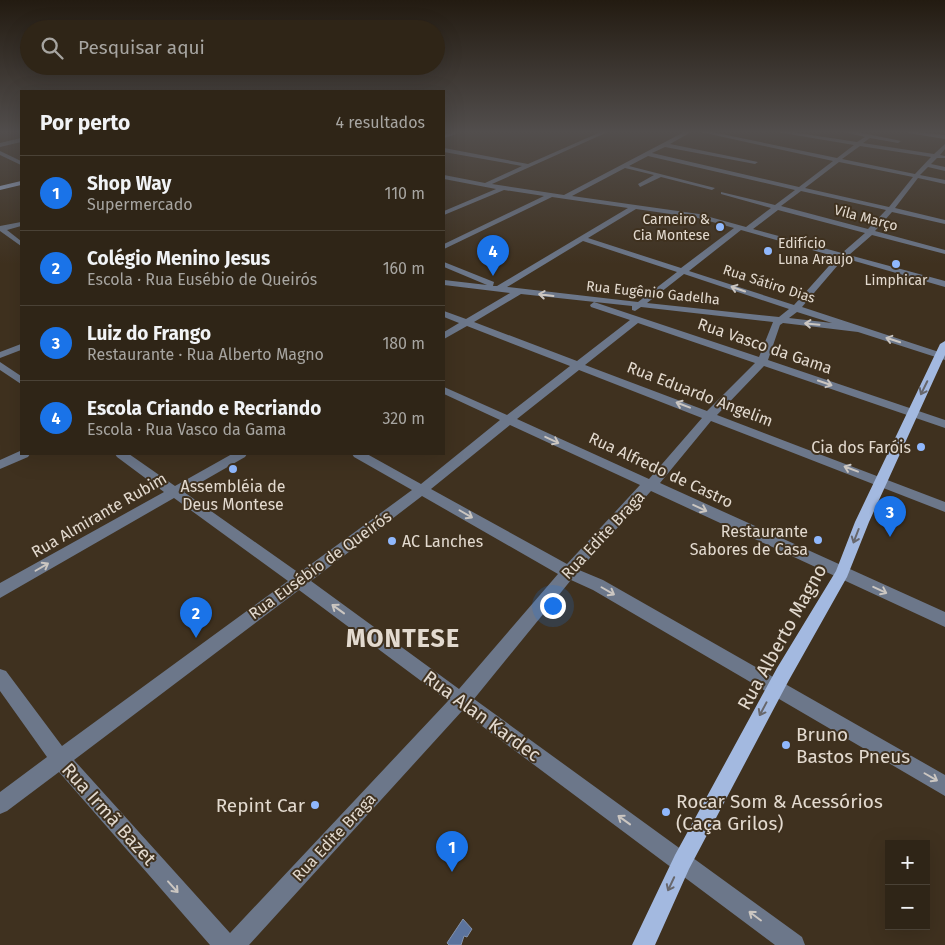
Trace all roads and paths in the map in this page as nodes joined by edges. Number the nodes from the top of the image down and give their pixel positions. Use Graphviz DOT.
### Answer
graph roads {
  1 [pos="508,175"];
  2 [pos="607,175"];
  3 [pos="660,175"];
  4 [pos="724,175"];
  5 [pos="742,175"];
  6 [pos="819,175"];
  7 [pos="912,175"];
  8 [pos="916,176"];
  9 [pos="445,177"];
  10 [pos="738,179"];
  11 [pos="454,180"];
  12 [pos="945,182"];
  13 [pos="20,183"];
  14 [pos="445,183"];
  15 [pos="485,185"];
  16 [pos="640,186"];
  17 [pos="0,188"];
  18 [pos="503,188"];
  19 [pos="712,188"];
  20 [pos="800,189"];
  21 [pos="551,195"];
  22 [pos="565,197"];
  23 [pos="636,206"];
  24 [pos="776,208"];
  25 [pos="890,210"];
  26 [pos="445,213"];
  27 [pos="945,222"];
  28 [pos="20,224"];
  29 [pos="744,228"];
  30 [pos="1,229"];
  31 [pos="870,232"];
  32 [pos="584,239"];
  33 [pos="20,243"];
  34 [pos="445,247"];
  35 [pos="945,252"];
  36 [pos="842,256"];
  37 [pos="445,264"];
  38 [pos="683,270"];
  39 [pos="445,283"];
  40 [pos="945,284"];
  41 [pos="499,289"];
  42 [pos="518,292"];
  43 [pos="576,298"];
  44 [pos="639,305"];
  45 [pos="796,308"];
  46 [pos="445,314"];
  47 [pos="626,317"];
  48 [pos="636,320"];
  49 [pos="779,321"];
  50 [pos="467,322"];
  51 [pos="860,329"];
  52 [pos="445,335"];
  53 [pos="20,347"];
  54 [pos="943,352"];
  55 [pos="0,355"];
  56 [pos="762,362"];
  57 [pos="0,365"];
  58 [pos="578,365"];
  59 [pos="20,380"];
  60 [pos="445,390"];
  61 [pos="911,412"];
  62 [pos="710,415"];
  63 [pos="508,420"];
  64 [pos="945,424"];
  65 [pos="22,455"];
  66 [pos="122,455"];
  67 [pos="238,455"];
  68 [pos="360,455"];
  69 [pos="0,465"];
  70 [pos="881,481"];
  71 [pos="651,485"];
  72 [pos="423,489"];
  73 [pos="174,492"];
  74 [pos="945,507"];
  75 [pos="568,572"];
  76 [pos="842,573"];
  77 [pos="299,581"];
  78 [pos="0,591"];
  79 [pos="945,620"];
  80 [pos="0,677"];
  81 [pos="775,687"];
  82 [pos="460,699"];
  83 [pos="60,759"];
  84 [pos="945,786"];
  85 [pos="0,804"];
  86 [pos="682,862"];
  87 [pos="225,945"];
  88 [pos="234,945"];
  89 [pos="643,945"];
  90 [pos="794,945"];
  1 -- 15 [label="street"];
  2 -- 22 [label="street"];
  3 -- 16 [label="street"];
  3 -- 19 [label="street"];
  4 -- 10 [label="street"];
  5 -- 10 [label="street"];
  6 -- 20 [label="street"];
  7 -- 8 [label="street"];
  8 -- 12 [label="street"];
  8 -- 25 [label="street, Rua Edite Braga"];
  9 -- 11 [label="street"];
  10 -- 20 [label="street"];
  10 -- 24 [label="street, Vila Março"];
  11 -- 14 [label="street"];
  11 -- 15 [label="street"];
  13 -- 17 [label="main road"];
  15 -- 18 [label="street"];
  18 -- 21 [label="street"];
  18 -- 26 [label="street"];
  20 -- 24 [label="street"];
  20 -- 25 [label="street"];
  21 -- 22 [label="street"];
  21 -- 34 [label="street"];
  22 -- 23 [label="street"];
  23 -- 29 [label="street"];
  23 -- 32 [label="street"];
  24 -- 29 [label="street"];
  24 -- 31 [label="street, Vila Março"];
  25 -- 27 [label="street"];
  25 -- 31 [label="street, Rua Edite Braga"];
  28 -- 30 [label="street"];
  29 -- 36 [label="street"];
  29 -- 38 [label="street"];
  30 -- 33 [label="street"];
  31 -- 35 [label="street, Vila Março"];
  31 -- 36 [label="street, Rua Edite Braga"];
  32 -- 38 [label="street, Rua Sátiro Dias"];
  32 -- 41 [label="street"];
  36 -- 40 [label="street"];
  36 -- 45 [label="street, Rua Edite Braga"];
  37 -- 41 [label="street"];
  38 -- 44 [label="street"];
  45 -- 38 [label="street, Rua Sátiro Dias, one-way"];
  39 -- 41 [label="street, Rua Eugênio Gadelha"];
  41 -- 42 [label="street, Rua Eugênio Gadelha"];
  43 -- 42 [label="street, Rua Eugênio Gadelha, one-way"];
  42 -- 50 [label="street"];
  43 -- 44 [label="street, Rua Eugênio Gadelha"];
  43 -- 47 [label="street, Rua Vasco da Gama"];
  44 -- 47 [label="street"];
  44 -- 49 [label="street, Rua Eugênio Gadelha"];
  45 -- 49 [label="street, Rua Edite Braga"];
  45 -- 51 [label="street, Rua Sátiro Dias"];
  46 -- 50 [label="street, Rua Eduardo Angelim"];
  47 -- 48 [label="street, Rua Vasco da Gama"];
  48 -- 56 [label="street, Rua Vasco da Gama"];
  48 -- 58 [label="street, Rua Eusébio de Queirós"];
  51 -- 49 [label="street, Rua Eugênio Gadelha, one-way"];
  49 -- 56 [label="street, Rua Edite Braga"];
  50 -- 52 [label="street"];
  50 -- 58 [label="street, Rua Eduardo Angelim"];
  54 -- 51 [label="street, Rua Sátiro Dias, one-way"];
  53 -- 55 [label="street"];
  54 -- 61 [label="main road, Rua Alberto Magno, one-way"];
  56 -- 61 [label="street, Rua Vasco da Gama, one-way"];
  56 -- 62 [label="street, Rua Edite Braga"];
  57 -- 59 [label="street"];
  62 -- 58 [label="street, Rua Eduardo Angelim, one-way"];
  58 -- 63 [label="street, Rua Eusébio de Queirós"];
  60 -- 63 [label="street, Rua Alfredo de Castro"];
  61 -- 64 [label="street, Rua Vasco da Gama"];
  61 -- 70 [label="main road, Rua Alberto Magno"];
  70 -- 62 [label="street, Rua Eduardo Angelim, one-way"];
  62 -- 71 [label="street, Rua Edite Braga"];
  63 -- 71 [label="street, Rua Alfredo de Castro, one-way"];
  63 -- 72 [label="street, Rua Eusébio de Queirós"];
  65 -- 69 [label="street"];
  66 -- 73 [label="street, Rua Alan Kardec"];
  67 -- 73 [label="street, Rua Almirante Rubim"];
  68 -- 72 [label="street"];
  70 -- 74 [label="street, Rua Eduardo Angelim"];
  70 -- 76 [label="main road, Rua Alberto Magno, one-way"];
  71 -- 75 [label="street, Rua Edite Braga"];
  71 -- 76 [label="street, Rua Alfredo de Castro, one-way"];
  72 -- 75 [label="street, one-way"];
  72 -- 77 [label="street, Rua Eusébio de Queirós"];
  73 -- 77 [label="street, Rua Alan Kardec"];
  78 -- 73 [label="street, Rua Almirante Rubim, one-way"];
  75 -- 81 [label="street, one-way"];
  75 -- 82 [label="street, Rua Edite Braga"];
  76 -- 79 [label="street, Rua Alfredo de Castro, one-way"];
  76 -- 81 [label="main road, Rua Alberto Magno"];
  82 -- 77 [label="street, Rua Alan Kardec, one-way"];
  77 -- 83 [label="street, Rua Eusébio de Queirós"];
  80 -- 83 [label="street, Rua Irmã Bazet"];
  81 -- 84 [label="street, one-way"];
  81 -- 86 [label="main road, Rua Alberto Magno, one-way"];
  86 -- 82 [label="street, Rua Alan Kardec, one-way"];
  82 -- 88 [label="street, Rua Edite Braga"];
  83 -- 85 [label="street, Rua Eusébio de Queirós"];
  83 -- 87 [label="street, Rua Irmã Bazet, one-way"];
  86 -- 89 [label="main road, Rua Alberto Magno, one-way"];
  90 -- 86 [label="street, Rua Alan Kardec, one-way"];
}
